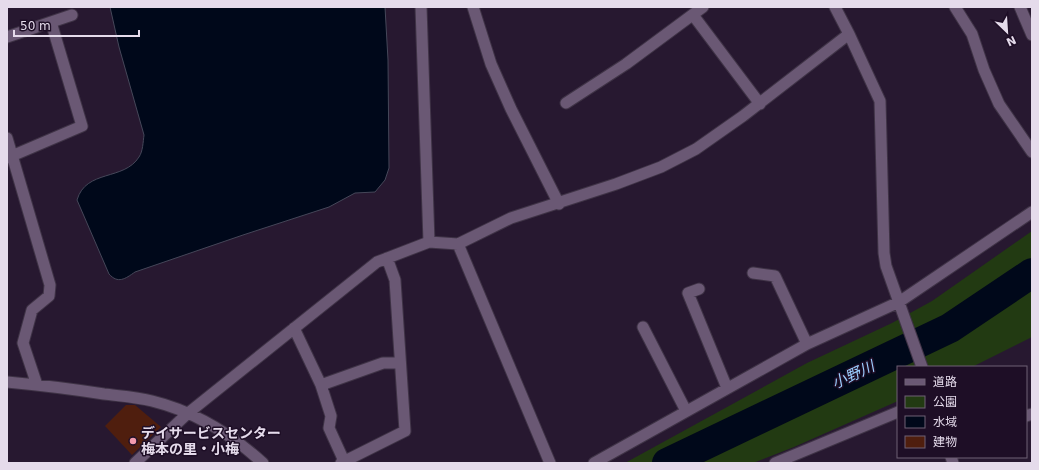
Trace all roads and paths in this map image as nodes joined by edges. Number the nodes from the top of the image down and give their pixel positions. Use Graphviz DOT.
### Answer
graph roads {
  1 [pos="421,7"];
  2 [pos="473,7"];
  3 [pos="703,7"];
  4 [pos="835,7"];
  5 [pos="955,7"];
  6 [pos="1020,7"];
  7 [pos="72,15"];
  8 [pos="693,15"];
  9 [pos="51,22"];
  10 [pos="849,34"];
  11 [pos="1032,35"];
  12 [pos="7,37"];
  13 [pos="566,103"];
  14 [pos="760,104"];
  15 [pos="7,138"];
  16 [pos="1032,152"];
  17 [pos="10,157"];
  18 [pos="558,204"];
  19 [pos="1032,212"];
  20 [pos="429,242"];
  21 [pos="458,244"];
  22 [pos="387,258"];
  23 [pos="754,272"];
  24 [pos="699,290"];
  25 [pos="900,305"];
  26 [pos="643,327"];
  27 [pos="294,328"];
  28 [pos="807,344"];
  29 [pos="400,363"];
  30 [pos="922,366"];
  31 [pos="7,382"];
  32 [pos="37,384"];
  33 [pos="321,385"];
  34 [pos="727,388"];
  35 [pos="686,411"];
  36 [pos="897,412"];
  37 [pos="187,414"];
  38 [pos="342,462"];
  39 [pos="780,462"];
  40 [pos="135,463"];
  41 [pos="263,463"];
  42 [pos="550,463"];
  43 [pos="594,463"];
  1 -- 20 [label="street"];
  2 -- 18 [label="street"];
  3 -- 8 [label="street"];
  4 -- 10 [label="street"];
  5 -- 16 [label="street"];
  6 -- 11 [label="street"];
  7 -- 9 [label="street"];
  8 -- 13 [label="street"];
  8 -- 14 [label="street"];
  9 -- 12 [label="street"];
  9 -- 17 [label="street"];
  10 -- 14 [label="street"];
  10 -- 25 [label="street"];
  14 -- 18 [label="street"];
  15 -- 17 [label="street"];
  17 -- 32 [label="street"];
  18 -- 21 [label="street"];
  19 -- 25 [label="street"];
  20 -- 21 [label="street"];
  20 -- 22 [label="street"];
  21 -- 42 [label="street"];
  22 -- 27 [label="street"];
  22 -- 29 [label="street"];
  23 -- 28 [label="street"];
  24 -- 34 [label="street"];
  25 -- 28 [label="street"];
  25 -- 30 [label="street"];
  26 -- 35 [label="street"];
  27 -- 33 [label="street"];
  27 -- 37 [label="street"];
  28 -- 34 [label="street"];
  29 -- 33 [label="street"];
  29 -- 38 [label="street"];
  31 -- 32 [label="street"];
  32 -- 37 [label="street"];
  33 -- 38 [label="street"];
  34 -- 35 [label="street"];
  35 -- 43 [label="street"];
  36 -- 39 [label="street"];
  37 -- 40 [label="street"];
  37 -- 41 [label="street"];
}
